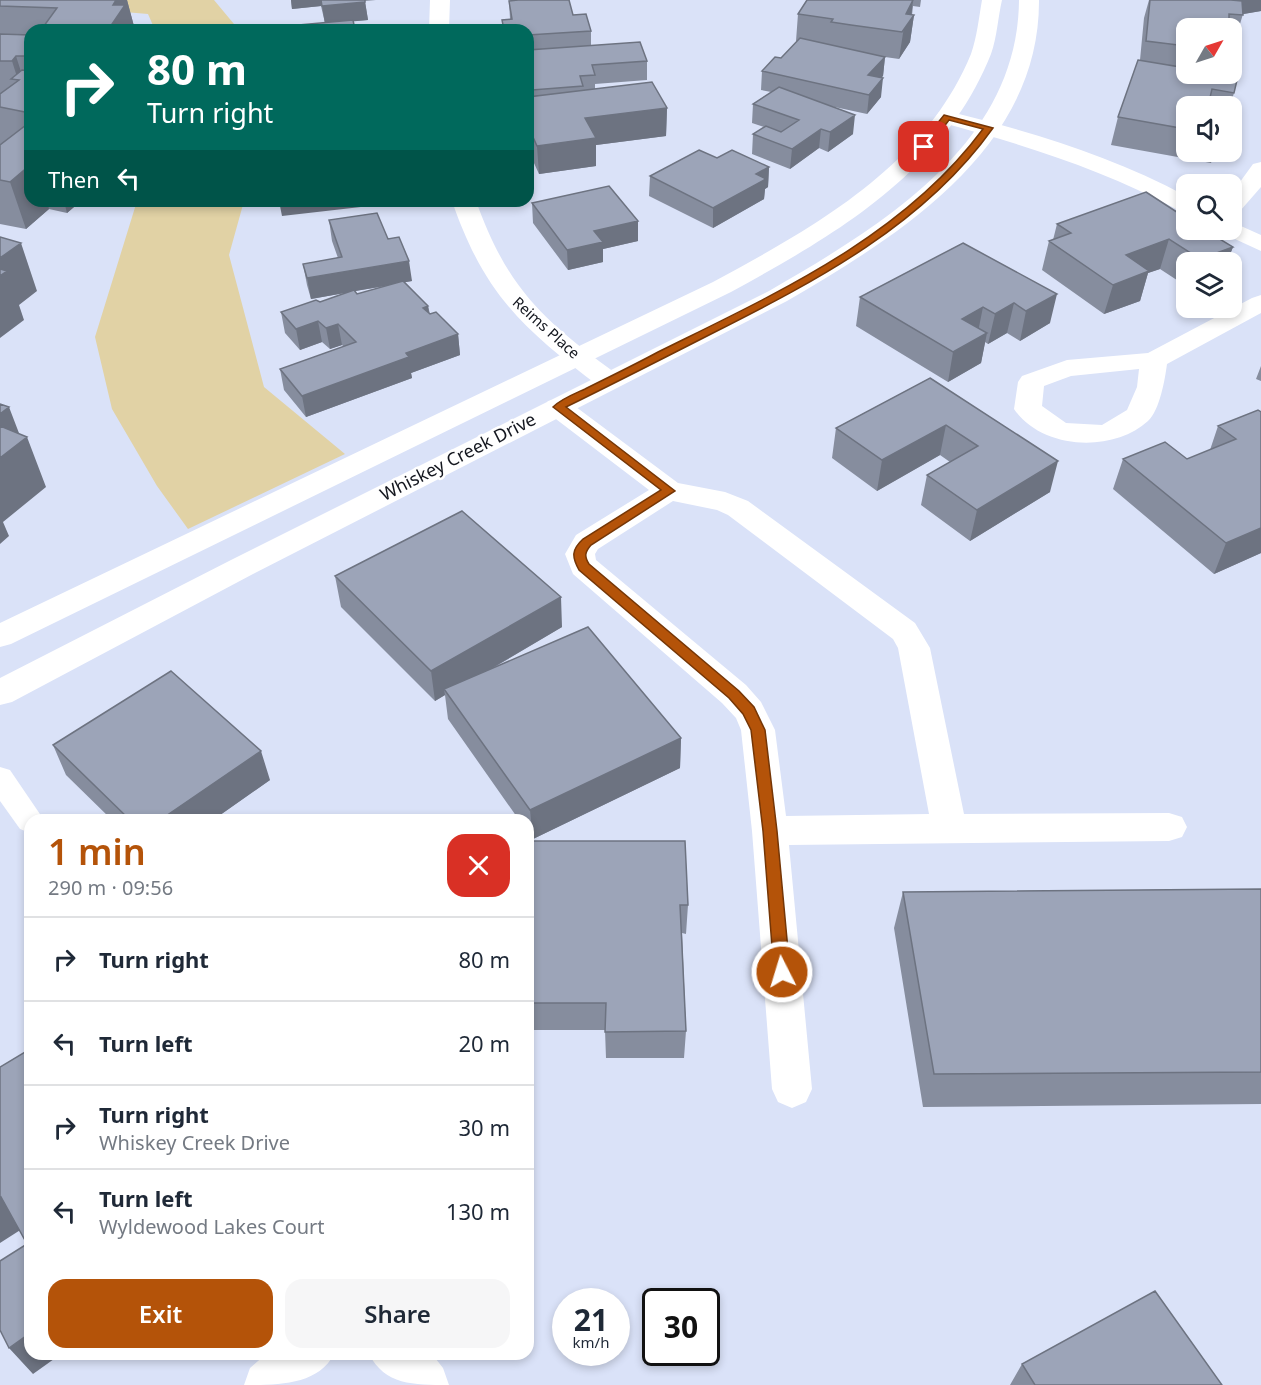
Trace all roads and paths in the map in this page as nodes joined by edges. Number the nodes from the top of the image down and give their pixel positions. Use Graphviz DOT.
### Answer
graph roads {
  1 [pos="440,0"];
  2 [pos="992,0"];
  3 [pos="1029,0"];
  4 [pos="439,24"];
  5 [pos="947,117"];
  6 [pos="988,128"];
  7 [pos="1261,169"];
  8 [pos="1242,195"];
  9 [pos="1176,199"];
  10 [pos="466,207"];
  11 [pos="1242,234"];
  12 [pos="1261,244"];
  13 [pos="1261,303"];
  14 [pos="577,358"];
  15 [pos="1154,360"];
  16 [pos="609,381"];
  17 [pos="558,407"];
  18 [pos="669,491"];
  19 [pos="0,636"];
  20 [pos="0,693"];
  21 [pos="0,778"];
  22 [pos="25,814"];
  23 [pos="1169,827"];
  24 [pos="949,828"];
  25 [pos="770,831"];
  26 [pos="792,1089"];
  27 [pos="299,1360"];
  28 [pos="400,1360"];
  29 [pos="267,1385"];
  30 [pos="426,1385"];
  1 -- 4 [label="street"];
  2 -- 5 [label="street, Whiskey Creek Drive"];
  3 -- 6 [label="street, Whiskey Creek Drive"];
  5 -- 6 [label="street"];
  5 -- 14 [label="street, Whiskey Creek Drive"];
  6 -- 9 [label="street"];
  6 -- 16 [label="street, Whiskey Creek Drive"];
  7 -- 8 [label="street"];
  10 -- 14 [label="street, Reims Place"];
  11 -- 12 [label="street"];
  13 -- 15 [label="street"];
  14 -- 16 [label="street, Reims Place"];
  14 -- 19 [label="street, Whiskey Creek Drive"];
  16 -- 17 [label="street, Whiskey Creek Drive"];
  17 -- 18 [label="street"];
  17 -- 20 [label="street, Whiskey Creek Drive"];
  18 -- 24 [label="street"];
  18 -- 25 [label="street"];
  21 -- 22 [label="lane"];
  23 -- 24 [label="street"];
  24 -- 25 [label="street"];
  25 -- 26 [label="street"];
  27 -- 29 [label="street"];
  28 -- 30 [label="street"];
}
